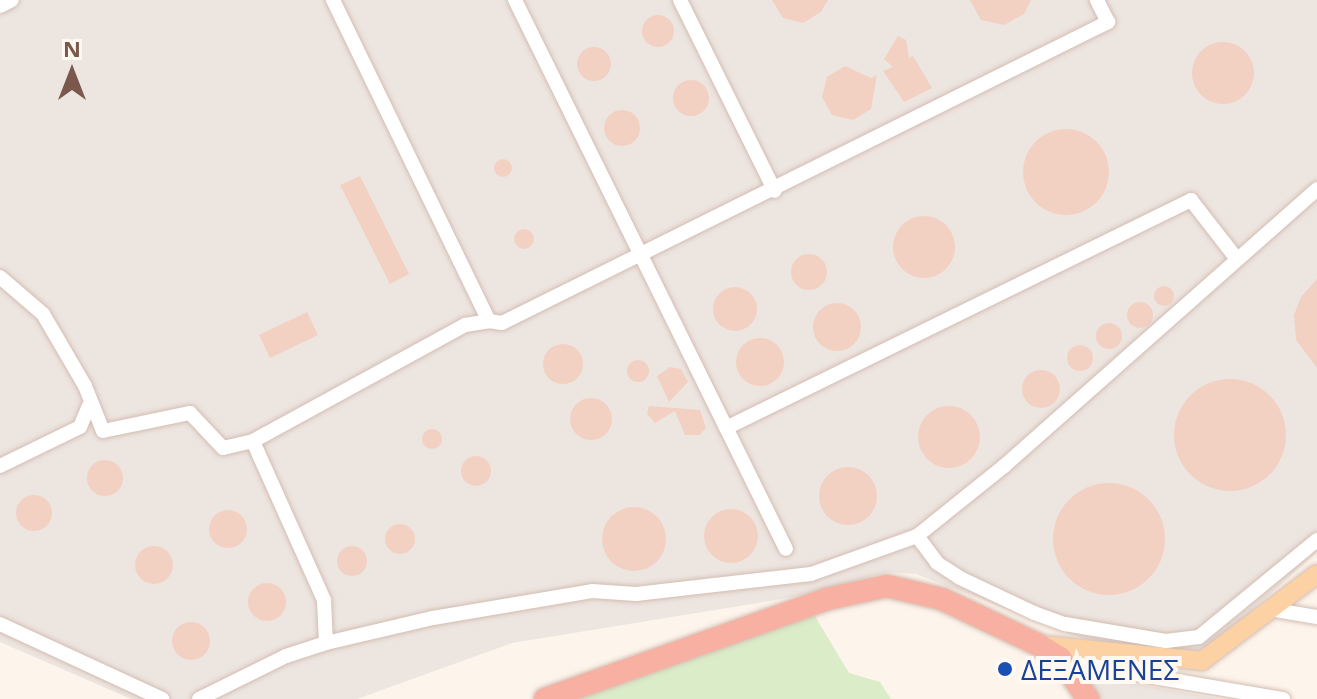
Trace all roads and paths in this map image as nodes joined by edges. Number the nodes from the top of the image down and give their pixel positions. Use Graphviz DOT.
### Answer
graph roads {
  1 [pos="12,0"];
  2 [pos="333,0"];
  3 [pos="515,0"];
  4 [pos="680,0"];
  5 [pos="1097,0"];
  6 [pos="0,6"];
  7 [pos="1317,189"];
  8 [pos="775,191"];
  9 [pos="641,256"];
  10 [pos="1237,259"];
  11 [pos="0,277"];
  12 [pos="489,321"];
  13 [pos="89,406"];
  14 [pos="726,428"];
  15 [pos="253,441"];
  16 [pos="0,466"];
  17 [pos="917,536"];
  18 [pos="1317,540"];
  19 [pos="786,549"];
  20 [pos="1317,574"];
  21 [pos="1275,610"];
  22 [pos="1317,617"];
  23 [pos="0,624"];
  24 [pos="326,643"];
  25 [pos="1039,645"];
  26 [pos="1080,651"];
  27 [pos="1241,695"];
  28 [pos="162,699"];
  29 [pos="199,699"];
  30 [pos="545,699"];
  31 [pos="1088,699"];
  32 [pos="1283,699"];
  1 -- 6 [label="street"];
  2 -- 12 [label="street"];
  3 -- 9 [label="street"];
  4 -- 8 [label="street"];
  5 -- 8 [label="street"];
  7 -- 10 [label="street"];
  8 -- 9 [label="street"];
  9 -- 12 [label="street"];
  9 -- 14 [label="street"];
  10 -- 14 [label="street"];
  10 -- 17 [label="street"];
  11 -- 13 [label="street"];
  12 -- 15 [label="street"];
  13 -- 15 [label="street"];
  13 -- 16 [label="street"];
  14 -- 19 [label="street"];
  15 -- 24 [label="street"];
  17 -- 18 [label="street"];
  17 -- 24 [label="street"];
  20 -- 21 [label="main road"];
  21 -- 22 [label="street"];
  21 -- 26 [label="main road"];
  23 -- 28 [label="street"];
  24 -- 29 [label="street"];
  25 -- 26 [label="main road"];
  25 -- 30 [label="highway"];
  25 -- 31 [label="highway"];
  26 -- 27 [label="street"];
  27 -- 32 [label="street"];
}
